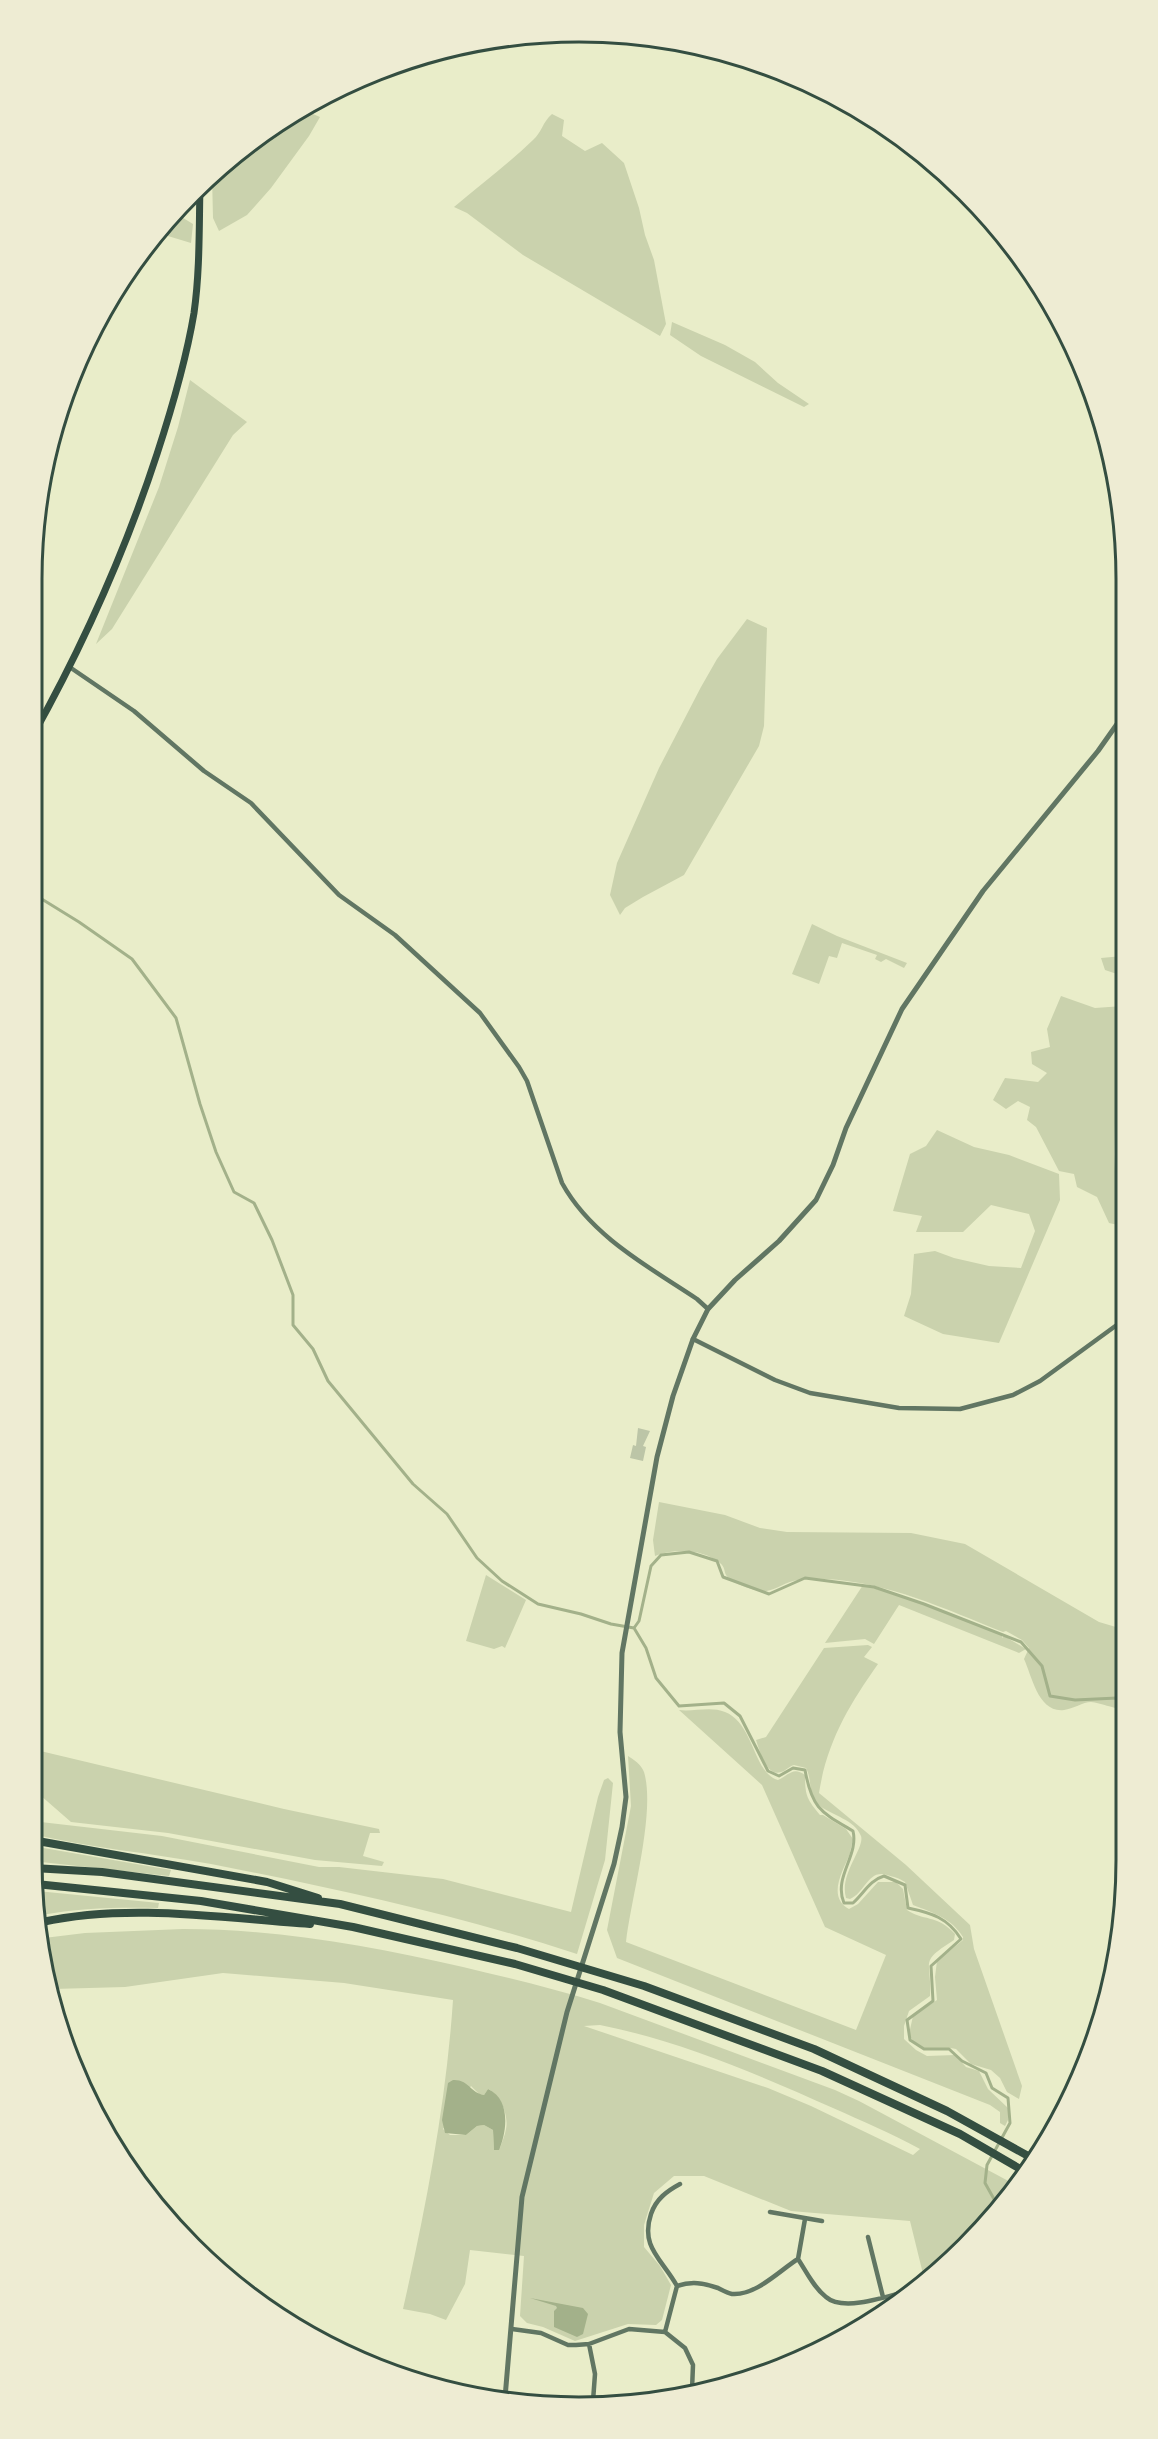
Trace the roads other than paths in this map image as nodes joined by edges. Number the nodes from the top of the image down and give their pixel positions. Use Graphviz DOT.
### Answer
graph roads {
  1 [pos="199,199"];
  2 [pos="71,668"];
  3 [pos="42,719"];
  4 [pos="1116,726"];
  5 [pos="708,1309"];
  6 [pos="1116,1325"];
  7 [pos="693,1339"];
  8 [pos="42,1842"];
  9 [pos="42,1869"];
  10 [pos="43,1885"];
  11 [pos="340,1904"];
  12 [pos="46,1921"];
  13 [pos="353,1927"];
  14 [pos="1027,2155"];
  15 [pos="1018,2168"];
  16 [pos="681,2184"];
  17 [pos="771,2212"];
  18 [pos="806,2219"];
  19 [pos="822,2221"];
  20 [pos="868,2237"];
  21 [pos="798,2259"];
  22 [pos="677,2286"];
  23 [pos="896,2293"];
  24 [pos="883,2296"];
  25 [pos="512,2329"];
  26 [pos="664,2332"];
  27 [pos="589,2344"];
  28 [pos="692,2385"];
  29 [pos="506,2392"];
  30 [pos="593,2397"];
  1 -- 2 [label="main road"];
  2 -- 3 [label="main road"];
  2 -- 5 [label="street"];
  4 -- 5 [label="street"];
  5 -- 7 [label="street"];
  6 -- 7 [label="street"];
  7 -- 25 [label="street"];
  8 -- 11 [label="highway"];
  9 -- 11 [label="highway"];
  10 -- 13 [label="highway"];
  11 -- 14 [label="highway"];
  12 -- 13 [label="highway"];
  13 -- 15 [label="highway"];
  16 -- 22 [label="street"];
  17 -- 18 [label="street"];
  18 -- 19 [label="street"];
  18 -- 21 [label="street"];
  20 -- 24 [label="street"];
  21 -- 22 [label="street"];
  21 -- 24 [label="street"];
  22 -- 26 [label="street"];
  23 -- 24 [label="street"];
  25 -- 27 [label="street"];
  25 -- 29 [label="street"];
  26 -- 27 [label="street"];
  26 -- 28 [label="street"];
  27 -- 30 [label="street"];
}
